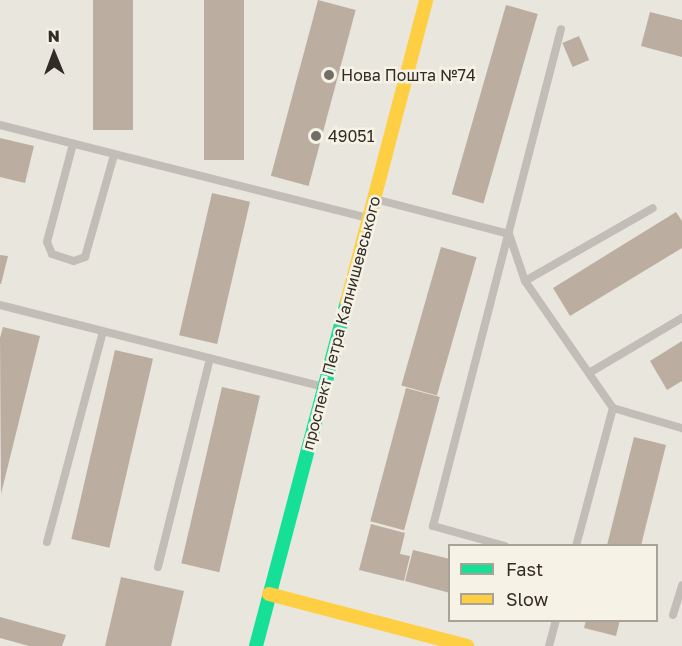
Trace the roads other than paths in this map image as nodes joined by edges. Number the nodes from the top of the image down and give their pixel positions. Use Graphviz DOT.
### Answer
graph roads {
  1 [pos="426,0"];
  2 [pos="561,29"];
  3 [pos="0,125"];
  4 [pos="73,144"];
  5 [pos="114,155"];
  6 [pos="374,199"];
  7 [pos="653,208"];
  8 [pos="368,218"];
  9 [pos="508,234"];
  10 [pos="525,281"];
  11 [pos="0,305"];
  12 [pos="682,318"];
  13 [pos="103,333"];
  14 [pos="210,358"];
  15 [pos="589,373"];
  16 [pos="324,388"];
  17 [pos="613,408"];
  18 [pos="682,428"];
  19 [pos="47,542"];
  20 [pos="498,544"];
  21 [pos="577,544"];
  22 [pos="158,567"];
  23 [pos="682,585"];
  24 [pos="269,594"];
  25 [pos="673,615"];
  26 [pos="556,622"];
  27 [pos="256,646"];
  28 [pos="468,646"];
  29 [pos="549,646"];
  1 -- 6 [label="street, проспект Петра Калнишевського"];
  2 -- 9 [label="lane"];
  3 -- 4 [label="lane"];
  4 -- 5 [label="lane"];
  4 -- 5 [label="lane"];
  5 -- 8 [label="lane"];
  6 -- 8 [label="street, проспект Петра Калнишевського"];
  6 -- 9 [label="lane"];
  7 -- 10 [label="lane"];
  8 -- 16 [label="street, проспект Петра Калнишевського"];
  9 -- 10 [label="lane"];
  9 -- 20 [label="lane"];
  10 -- 15 [label="lane"];
  11 -- 13 [label="lane"];
  12 -- 15 [label="lane"];
  13 -- 14 [label="lane"];
  13 -- 19 [label="lane"];
  14 -- 16 [label="lane"];
  14 -- 22 [label="lane"];
  15 -- 17 [label="lane"];
  16 -- 24 [label="street, проспект Петра Калнишевського"];
  17 -- 18 [label="lane"];
  17 -- 21 [label="lane"];
  23 -- 25 [label="lane"];
  24 -- 27 [label="street, проспект Петра Калнишевського"];
  24 -- 28 [label="street"];
  26 -- 29 [label="lane"];
}
